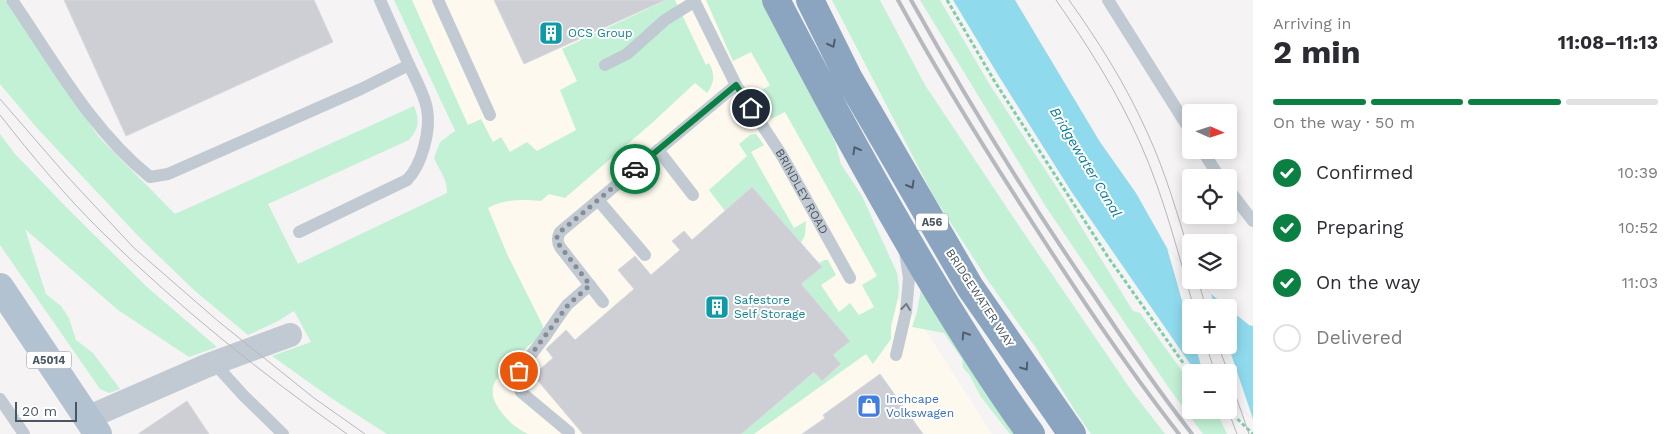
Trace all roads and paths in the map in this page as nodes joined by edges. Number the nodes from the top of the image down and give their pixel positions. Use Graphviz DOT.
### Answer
graph roads {
  1 [pos="12,0"];
  2 [pos="380,0"];
  3 [pos="438,0"];
  4 [pos="776,0"];
  5 [pos="810,0"];
  6 [pos="947,0"];
  7 [pos="1108,0"];
  8 [pos="694,1"];
  9 [pos="410,65"];
  10 [pos="605,65"];
  11 [pos="736,85"];
  12 [pos="490,115"];
  13 [pos="1182,118"];
  14 [pos="658,150"];
  15 [pos="693,195"];
  16 [pos="598,200"];
  17 [pos="1237,200"];
  18 [pos="1253,221"];
  19 [pos="299,232"];
  20 [pos="902,232"];
  21 [pos="645,255"];
  22 [pos="850,278"];
  23 [pos="590,285"];
  24 [pos="0,287"];
  25 [pos="603,302"];
  26 [pos="290,335"];
  27 [pos="896,355"];
  28 [pos="1184,364"];
  29 [pos="210,365"];
  30 [pos="0,399"];
  31 [pos="1237,419"];
  32 [pos="93,426"];
  33 [pos="569,432"];
  34 [pos="24,434"];
  35 [pos="283,434"];
  36 [pos="1031,434"];
  37 [pos="1072,434"];
  38 [pos="1253,434"];
  1 -- 9 [label="lane"];
  2 -- 9 [label="lane"];
  3 -- 12 [label="lane"];
  20 -- 4 [label="highway, A56, one-way"];
  5 -- 37 [label="highway, BRIDGEWATER WAY / A56, one-way"];
  6 -- 28 [label="path"];
  7 -- 13 [label="lane"];
  8 -- 10 [label="lane"];
  8 -- 11 [label="lane, BRINDLEY ROAD"];
  9 -- 19 [label="lane"];
  11 -- 14 [label="lane"];
  11 -- 22 [label="lane, BRINDLEY ROAD"];
  14 -- 15 [label="lane"];
  14 -- 16 [label="lane"];
  16 -- 21 [label="lane"];
  16 -- 23 [label="lane"];
  17 -- 18 [label="lane"];
  27 -- 20 [label="lane, one-way"];
  36 -- 20 [label="highway, A56, one-way"];
  23 -- 25 [label="lane"];
  23 -- 33 [label="lane"];
  24 -- 32 [label="main road, A5014"];
  26 -- 29 [label="street"];
  29 -- 32 [label="street"];
  29 -- 35 [label="lane"];
  30 -- 34 [label="lane"];
  31 -- 38 [label="path"];
}
